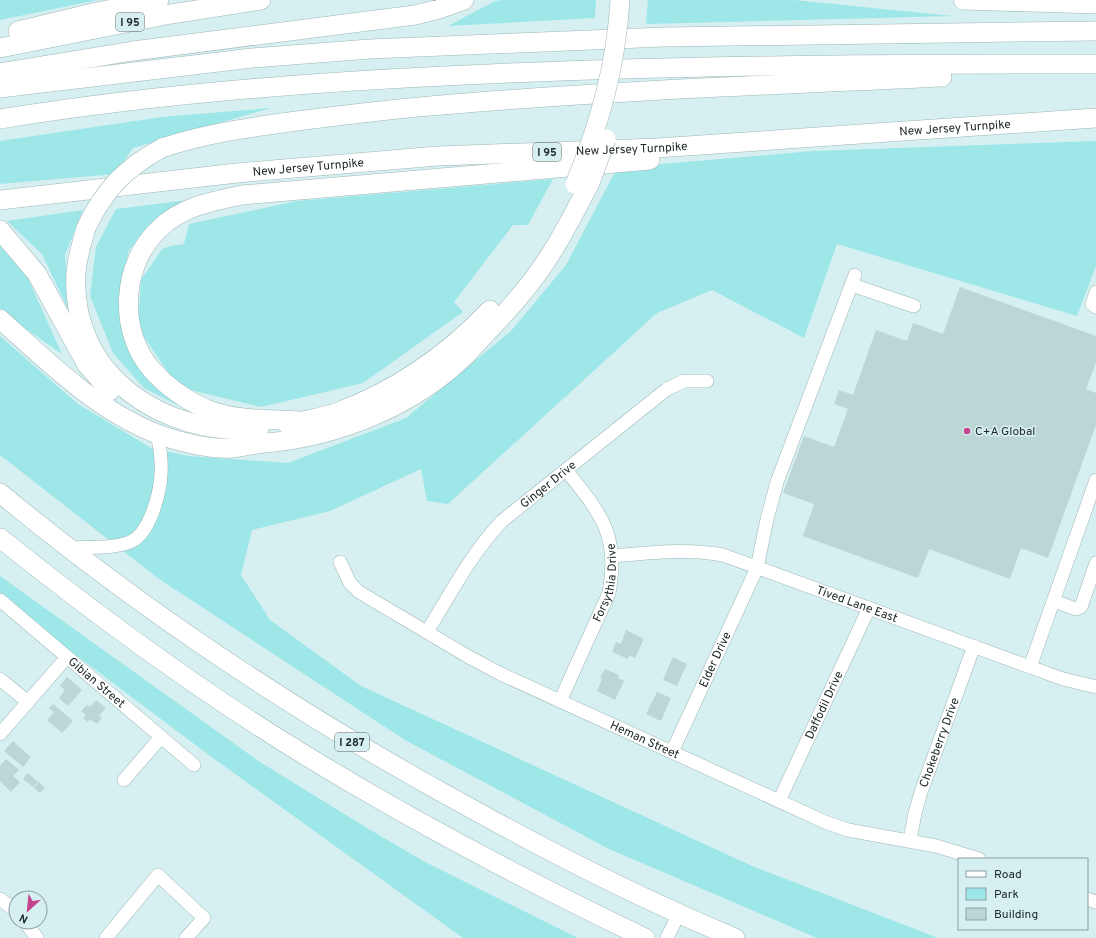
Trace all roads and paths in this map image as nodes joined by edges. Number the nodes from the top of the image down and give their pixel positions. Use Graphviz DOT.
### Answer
graph roads {
  1 [pos="159,0"];
  2 [pos="261,0"];
  3 [pos="464,0"];
  4 [pos="620,0"];
  5 [pos="633,0"];
  6 [pos="963,0"];
  7 [pos="1096,4"];
  8 [pos="1096,31"];
  9 [pos="0,35"];
  10 [pos="0,48"];
  11 [pos="1020,64"];
  12 [pos="1096,64"];
  13 [pos="0,73"];
  14 [pos="0,88"];
  15 [pos="1096,118"];
  16 [pos="0,119"];
  17 [pos="722,144"];
  18 [pos="582,183"];
  19 [pos="0,200"];
  20 [pos="0,230"];
  21 [pos="1096,292"];
  22 [pos="914,306"];
  23 [pos="1096,307"];
  24 [pos="0,319"];
  25 [pos="707,381"];
  26 [pos="299,421"];
  27 [pos="157,434"];
  28 [pos="246,445"];
  29 [pos="566,470"];
  30 [pos="1096,480"];
  31 [pos="0,494"];
  32 [pos="0,538"];
  33 [pos="69,548"];
  34 [pos="613,556"];
  35 [pos="340,562"];
  36 [pos="1096,563"];
  37 [pos="757,568"];
  38 [pos="0,600"];
  39 [pos="1054,601"];
  40 [pos="869,608"];
  41 [pos="427,632"];
  42 [pos="974,646"];
  43 [pos="67,657"];
  44 [pos="1030,666"];
  45 [pos="0,679"];
  46 [pos="1096,687"];
  47 [pos="560,700"];
  48 [pos="28,702"];
  49 [pos="0,734"];
  50 [pos="161,737"];
  51 [pos="672,752"];
  52 [pos="194,765"];
  53 [pos="124,780"];
  54 [pos="780,802"];
  55 [pos="910,840"];
  56 [pos="976,858"];
  57 [pos="679,913"];
  58 [pos="106,938"];
  59 [pos="186,938"];
  60 [pos="645,938"];
  61 [pos="667,938"];
  62 [pos="735,938"];
  1 -- 9 [label="highway"];
  2 -- 10 [label="highway, I 95"];
  3 -- 13 [label="highway"];
  4 -- 18 [label="highway, bridge"];
  5 -- 18 [label="highway, bridge"];
  6 -- 7 [label="highway"];
  8 -- 14 [label="highway"];
  11 -- 12 [label="highway"];
  11 -- 16 [label="highway"];
  11 -- 26 [label="highway, bridge"];
  15 -- 17 [label="highway, New Jersey Turnpike / I 95"];
  17 -- 19 [label="highway, New Jersey Turnpike / I 95"];
  17 -- 26 [label="highway"];
  18 -- 26 [label="highway"];
  18 -- 28 [label="highway"];
  20 -- 28 [label="highway"];
  21 -- 23 [label="street"];
  22 -- 37 [label="street, Elder Drive"];
  24 -- 27 [label="highway"];
  25 -- 29 [label="street, Ginger Drive"];
  27 -- 28 [label="highway"];
  27 -- 33 [label="street"];
  29 -- 34 [label="street, Forsythia Drive"];
  29 -- 41 [label="street, Ginger Drive"];
  30 -- 39 [label="street"];
  31 -- 33 [label="highway, I 287"];
  32 -- 60 [label="highway"];
  33 -- 57 [label="highway, I 287"];
  34 -- 37 [label="street, Tived Lane East"];
  34 -- 47 [label="street, Forsythia Drive"];
  35 -- 41 [label="street, Heman Street"];
  36 -- 39 [label="street"];
  37 -- 40 [label="street, Tived Lane East"];
  37 -- 51 [label="street, Elder Drive"];
  38 -- 43 [label="street, Gibian Street"];
  39 -- 44 [label="street"];
  40 -- 42 [label="street, Tived Lane East"];
  40 -- 54 [label="street, Daffodil Drive"];
  41 -- 47 [label="street, Heman Street"];
  42 -- 44 [label="street, Tived Lane East"];
  42 -- 55 [label="street, Chokeberry Drive"];
  43 -- 48 [label="street"];
  43 -- 50 [label="street, Gibian Street"];
  44 -- 46 [label="street, Tived Lane East"];
  45 -- 48 [label="street"];
  47 -- 51 [label="street, Heman Street"];
  48 -- 49 [label="street"];
  50 -- 52 [label="street, Gibian Street"];
  50 -- 53 [label="street"];
  51 -- 54 [label="street, Heman Street"];
  54 -- 55 [label="street, Heman Street"];
  55 -- 56 [label="street, Heman Street"];
  57 -- 61 [label="street"];
  57 -- 62 [label="highway, I 287"];
  58 -- 59 [label="street"];
}
